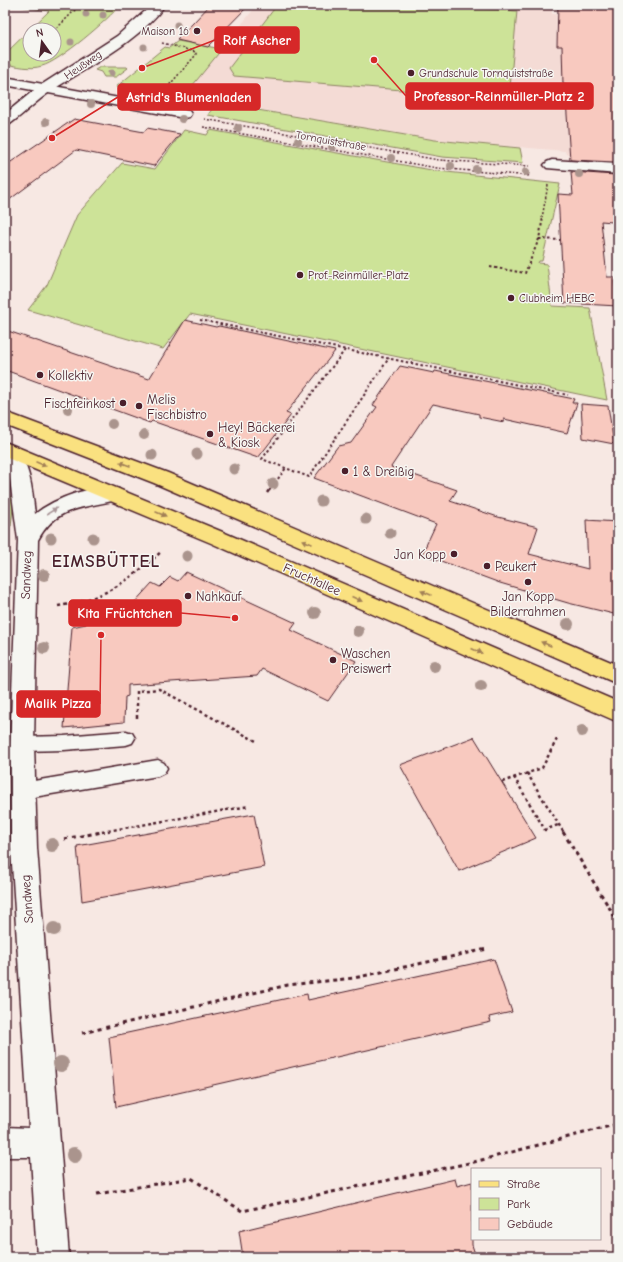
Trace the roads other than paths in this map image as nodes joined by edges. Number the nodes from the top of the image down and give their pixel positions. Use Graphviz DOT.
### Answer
graph roads {
  1 [pos="159,5"];
  2 [pos="5,81"];
  3 [pos="47,88"];
  4 [pos="184,114"];
  5 [pos="5,121"];
  6 [pos="552,165"];
  7 [pos="618,169"];
  8 [pos="5,418"];
  9 [pos="5,451"];
  10 [pos="112,494"];
  11 [pos="28,540"];
  12 [pos="618,675"];
  13 [pos="618,712"];
  14 [pos="126,738"];
  15 [pos="22,744"];
  16 [pos="158,768"];
  17 [pos="22,791"];
  18 [pos="5,1142"];
  19 [pos="45,1143"];
  20 [pos="52,1257"];
  1 -- 3 [label="street, Heußweg"];
  2 -- 3 [label="street"];
  3 -- 4 [label="street"];
  3 -- 5 [label="street, Heußweg"];
  6 -- 7 [label="street"];
  12 -- 8 [label="main road, one-way"];
  9 -- 10 [label="main road, Fruchtallee, one-way"];
  9 -- 11 [label="street, Sandweg"];
  11 -- 10 [label="street, Sandweg, one-way"];
  10 -- 13 [label="main road, Fruchtallee, one-way"];
  11 -- 15 [label="street, Sandweg"];
  14 -- 15 [label="lane"];
  15 -- 17 [label="street, Sandweg"];
  16 -- 17 [label="lane"];
  17 -- 19 [label="street, Sandweg"];
  18 -- 19 [label="street"];
  19 -- 20 [label="street, Sandweg"];
}
